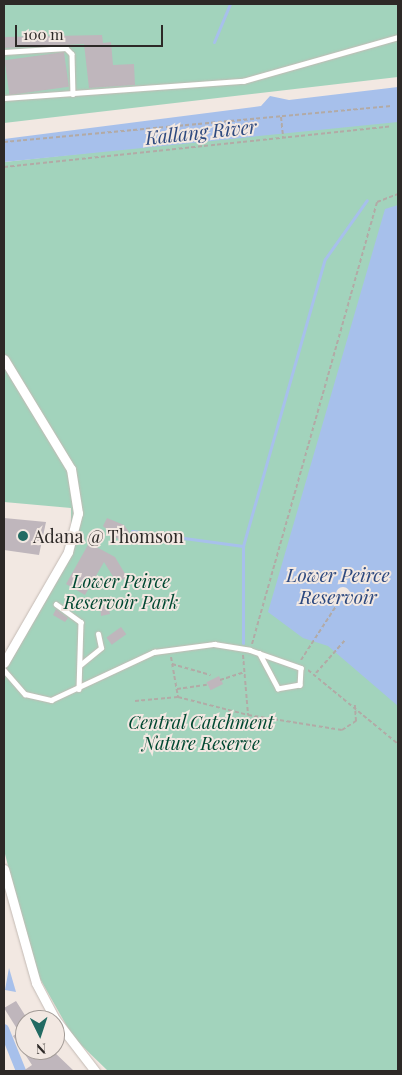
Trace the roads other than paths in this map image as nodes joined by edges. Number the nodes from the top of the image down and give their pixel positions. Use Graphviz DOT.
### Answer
graph roads {
  1 [pos="398,37"];
  2 [pos="4,52"];
  3 [pos="73,94"];
  4 [pos="4,98"];
  5 [pos="4,359"];
  6 [pos="56,604"];
  7 [pos="98,634"];
  8 [pos="106,644"];
  9 [pos="101,648"];
  10 [pos="259,654"];
  11 [pos="4,663"];
  12 [pos="80,665"];
  13 [pos="4,670"];
  14 [pos="79,689"];
  15 [pos="4,868"];
  16 [pos="95,1071"];
  1 -- 3 [label="lane"];
  2 -- 3 [label="lane"];
  3 -- 4 [label="lane"];
  5 -- 11 [label="street"];
  6 -- 12 [label="lane"];
  7 -- 9 [label="lane"];
  8 -- 9 [label="lane"];
  9 -- 12 [label="lane"];
  10 -- 10 [label="lane"];
  10 -- 14 [label="lane"];
  12 -- 14 [label="lane"];
  13 -- 14 [label="lane"];
  15 -- 16 [label="street"];
}
